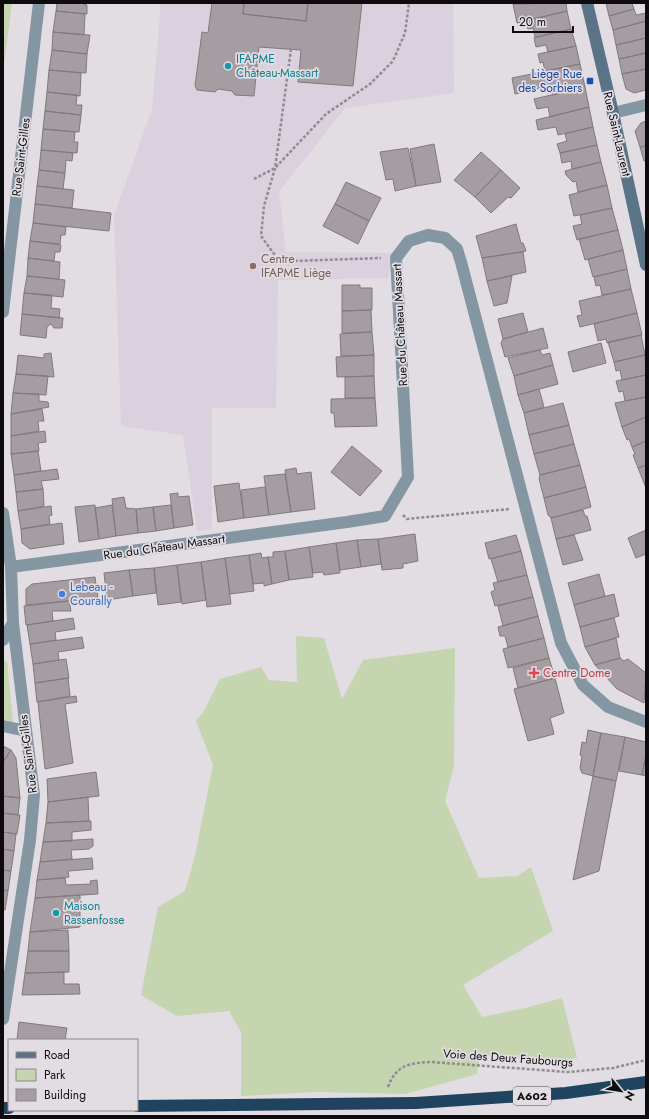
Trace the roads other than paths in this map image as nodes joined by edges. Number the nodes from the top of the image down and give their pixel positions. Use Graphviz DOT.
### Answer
graph roads {
  1 [pos="39,3"];
  2 [pos="586,3"];
  3 [pos="646,105"];
  4 [pos="613,113"];
  5 [pos="646,265"];
  6 [pos="3,312"];
  7 [pos="3,513"];
  8 [pos="11,567"];
  9 [pos="13,624"];
  10 [pos="3,640"];
  11 [pos="646,722"];
  12 [pos="3,726"];
  13 [pos="26,731"];
  14 [pos="3,1019"];
  15 [pos="646,1082"];
  16 [pos="138,1106"];
  1 -- 6 [label="street, Rue Saint-Gilles"];
  2 -- 4 [label="street, Rue Saint-Laurent"];
  3 -- 4 [label="street"];
  4 -- 5 [label="street, Rue Saint-Laurent"];
  7 -- 8 [label="street, Rue Saint-Gilles"];
  8 -- 9 [label="street, Rue Saint-Gilles"];
  8 -- 11 [label="street, Rue du Château Massart"];
  9 -- 10 [label="street"];
  9 -- 13 [label="street, Rue Saint-Gilles"];
  12 -- 13 [label="street"];
  13 -- 14 [label="street, Rue Saint-Gilles"];
  15 -- 16 [label="highway, A602, bridge"];
}
